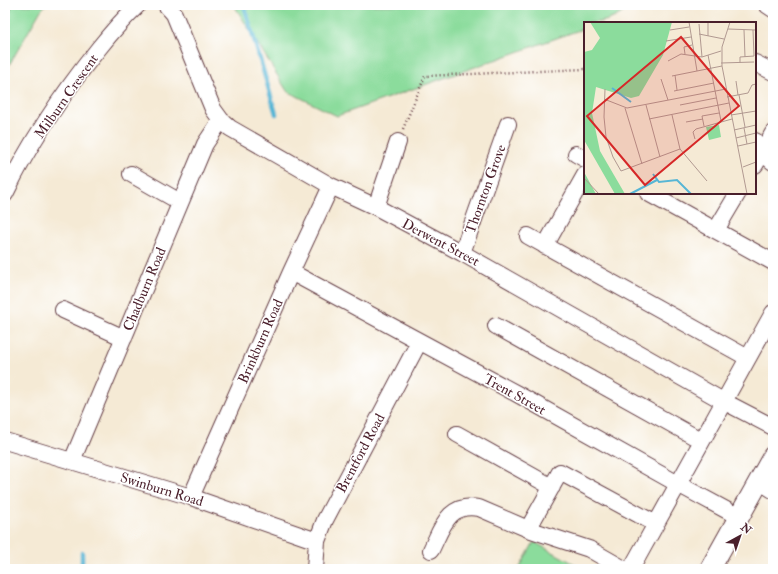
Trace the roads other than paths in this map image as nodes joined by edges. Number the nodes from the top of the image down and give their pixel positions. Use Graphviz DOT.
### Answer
graph roads {
  1 [pos="138,5"];
  2 [pos="166,5"];
  3 [pos="767,5"];
  4 [pos="773,9"];
  5 [pos="756,63"];
  6 [pos="773,72"];
  7 [pos="221,120"];
  8 [pos="508,124"];
  9 [pos="773,133"];
  10 [pos="398,142"];
  11 [pos="761,155"];
  12 [pos="131,174"];
  13 [pos="584,177"];
  14 [pos="332,186"];
  15 [pos="5,194"];
  16 [pos="650,194"];
  17 [pos="737,194"];
  18 [pos="180,202"];
  19 [pos="376,207"];
  20 [pos="716,230"];
  21 [pos="528,236"];
  22 [pos="545,246"];
  23 [pos="462,253"];
  24 [pos="773,262"];
  25 [pos="291,272"];
  26 [pos="63,310"];
  27 [pos="773,313"];
  28 [pos="496,326"];
  29 [pos="124,338"];
  30 [pos="419,342"];
  31 [pos="748,358"];
  32 [pos="723,401"];
  33 [pos="773,428"];
  34 [pos="457,434"];
  35 [pos="702,440"];
  36 [pos="5,441"];
  37 [pos="773,456"];
  38 [pos="72,462"];
  39 [pos="678,484"];
  40 [pos="766,485"];
  41 [pos="552,487"];
  42 [pos="191,497"];
  43 [pos="739,517"];
  44 [pos="656,524"];
  45 [pos="528,529"];
  46 [pos="317,541"];
  47 [pos="432,550"];
  48 [pos="315,569"];
  49 [pos="624,569"];
  50 [pos="631,569"];
  51 [pos="710,569"];
  1 -- 15 [label="street, Milburn Crescent"];
  2 -- 7 [label="street, Derwent Street"];
  3 -- 4 [label="street"];
  5 -- 6 [label="street"];
  7 -- 14 [label="street, Derwent Street"];
  7 -- 18 [label="street, Chadburn Road"];
  8 -- 23 [label="street, Thornton Grove"];
  9 -- 11 [label="street"];
  10 -- 19 [label="street"];
  12 -- 18 [label="street"];
  13 -- 22 [label="street"];
  14 -- 19 [label="street, Derwent Street"];
  14 -- 25 [label="street, Brinkburn Road"];
  16 -- 20 [label="street"];
  17 -- 20 [label="street"];
  18 -- 29 [label="street, Chadburn Road"];
  19 -- 23 [label="street, Derwent Street"];
  20 -- 24 [label="street"];
  21 -- 22 [label="street"];
  22 -- 31 [label="street"];
  23 -- 32 [label="street, Derwent Street"];
  25 -- 30 [label="street, Trent Street"];
  25 -- 42 [label="street, Brinkburn Road"];
  26 -- 29 [label="street"];
  27 -- 31 [label="street"];
  28 -- 35 [label="street"];
  29 -- 38 [label="street, Chadburn Road"];
  30 -- 39 [label="street, Trent Street"];
  30 -- 46 [label="street, Brentford Road"];
  31 -- 32 [label="street"];
  32 -- 33 [label="street, Derwent Street"];
  32 -- 35 [label="street"];
  34 -- 41 [label="street"];
  35 -- 39 [label="street"];
  36 -- 38 [label="street, Swinburn Road"];
  37 -- 40 [label="main road"];
  38 -- 42 [label="street, Swinburn Road"];
  39 -- 43 [label="street, Trent Street"];
  39 -- 44 [label="street"];
  40 -- 43 [label="main road"];
  41 -- 44 [label="street"];
  41 -- 45 [label="street"];
  42 -- 46 [label="street, Swinburn Road"];
  43 -- 51 [label="main road"];
  44 -- 50 [label="street"];
  45 -- 47 [label="street"];
  45 -- 49 [label="street"];
  46 -- 48 [label="street, Brentford Road"];
}
